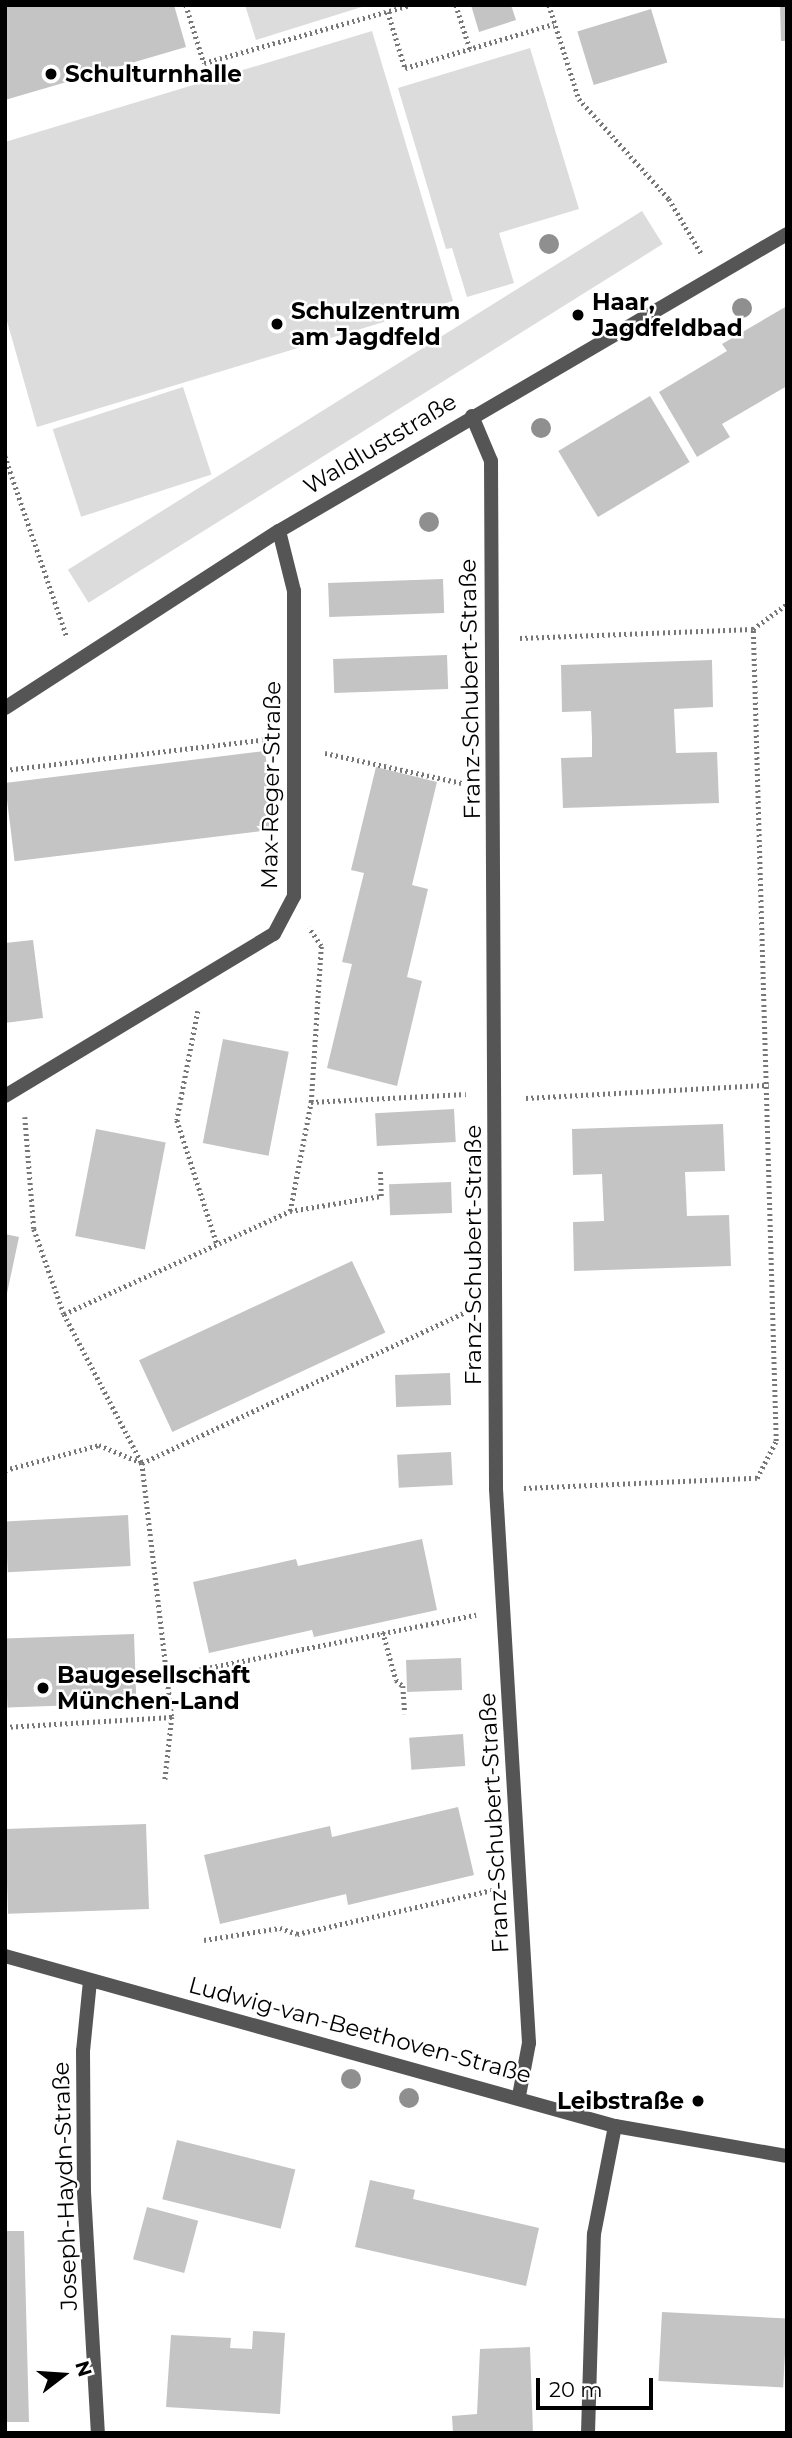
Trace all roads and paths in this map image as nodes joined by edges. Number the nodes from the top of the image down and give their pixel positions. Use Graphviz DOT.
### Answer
graph roads {
  1 [pos="186,5"];
  2 [pos="410,5"];
  3 [pos="456,5"];
  4 [pos="549,5"];
  5 [pos="388,12"];
  6 [pos="554,24"];
  7 [pos="470,49"];
  8 [pos="787,234"];
  9 [pos="714,275"];
  10 [pos="472,416"];
  11 [pos="5,456"];
  12 [pos="279,531"];
  13 [pos="787,604"];
  14 [pos="64,629"];
  15 [pos="753,629"];
  16 [pos="493,639"];
  17 [pos="5,708"];
  18 [pos="296,735"];
  19 [pos="325,753"];
  20 [pos="5,770"];
  21 [pos="462,783"];
  22 [pos="293,896"];
  23 [pos="199,1004"];
  24 [pos="769,1085"];
  25 [pos="466,1094"];
  26 [pos="5,1096"];
  27 [pos="526,1097"];
  28 [pos="311,1102"];
  29 [pos="24,1109"];
  30 [pos="380,1171"];
  31 [pos="290,1211"];
  32 [pos="217,1244"];
  33 [pos="466,1312"];
  34 [pos="64,1314"];
  35 [pos="142,1463"];
  36 [pos="5,1470"];
  37 [pos="496,1489"];
  38 [pos="501,1611"];
  39 [pos="383,1632"];
  40 [pos="167,1676"];
  41 [pos="405,1714"];
  42 [pos="172,1717"];
  43 [pos="5,1727"];
  44 [pos="165,1780"];
  45 [pos="492,1890"];
  46 [pos="204,1940"];
  47 [pos="5,1956"];
  48 [pos="90,1981"];
  49 [pos="519,2096"];
  50 [pos="615,2126"];
  51 [pos="787,2156"];
  52 [pos="98,2433"];
  53 [pos="588,2433"];
  1 -- 5 [label="path"];
  2 -- 5 [label="path"];
  3 -- 7 [label="path"];
  4 -- 6 [label="path"];
  5 -- 7 [label="path"];
  6 -- 7 [label="path"];
  6 -- 9 [label="path"];
  8 -- 9 [label="street, Waldluststraße"];
  9 -- 10 [label="street, Waldluststraße"];
  10 -- 12 [label="street, Waldluststraße"];
  10 -- 16 [label="street, Franz-Schubert-Straße"];
  11 -- 14 [label="path"];
  12 -- 17 [label="street, Waldluststraße"];
  12 -- 18 [label="street, Max-Reger-Straße"];
  13 -- 15 [label="path"];
  15 -- 16 [label="path"];
  15 -- 24 [label="path"];
  16 -- 37 [label="street, Franz-Schubert-Straße"];
  18 -- 20 [label="path"];
  18 -- 22 [label="street, Max-Reger-Straße"];
  19 -- 21 [label="path"];
  22 -- 26 [label="street, Max-Reger-Straße"];
  22 -- 28 [label="path"];
  23 -- 32 [label="path"];
  24 -- 27 [label="path"];
  24 -- 37 [label="path"];
  25 -- 28 [label="path"];
  28 -- 31 [label="path"];
  29 -- 34 [label="path"];
  30 -- 31 [label="path"];
  31 -- 32 [label="path"];
  32 -- 34 [label="path"];
  33 -- 35 [label="path"];
  34 -- 35 [label="path"];
  35 -- 36 [label="path"];
  35 -- 40 [label="path"];
  37 -- 38 [label="street, Franz-Schubert-Straße"];
  38 -- 39 [label="path"];
  38 -- 49 [label="street, Franz-Schubert-Straße"];
  39 -- 40 [label="path"];
  39 -- 41 [label="path"];
  40 -- 42 [label="path"];
  42 -- 43 [label="path"];
  42 -- 44 [label="path"];
  45 -- 46 [label="path"];
  47 -- 48 [label="street, Ludwig-van-Beethoven-Straße"];
  48 -- 49 [label="street, Ludwig-van-Beethoven-Straße"];
  48 -- 52 [label="street, Joseph-Haydn-Straße"];
  49 -- 50 [label="street, Ludwig-van-Beethoven-Straße"];
  50 -- 51 [label="street, Ludwig-van-Beethoven-Straße"];
  50 -- 53 [label="street"];
}
